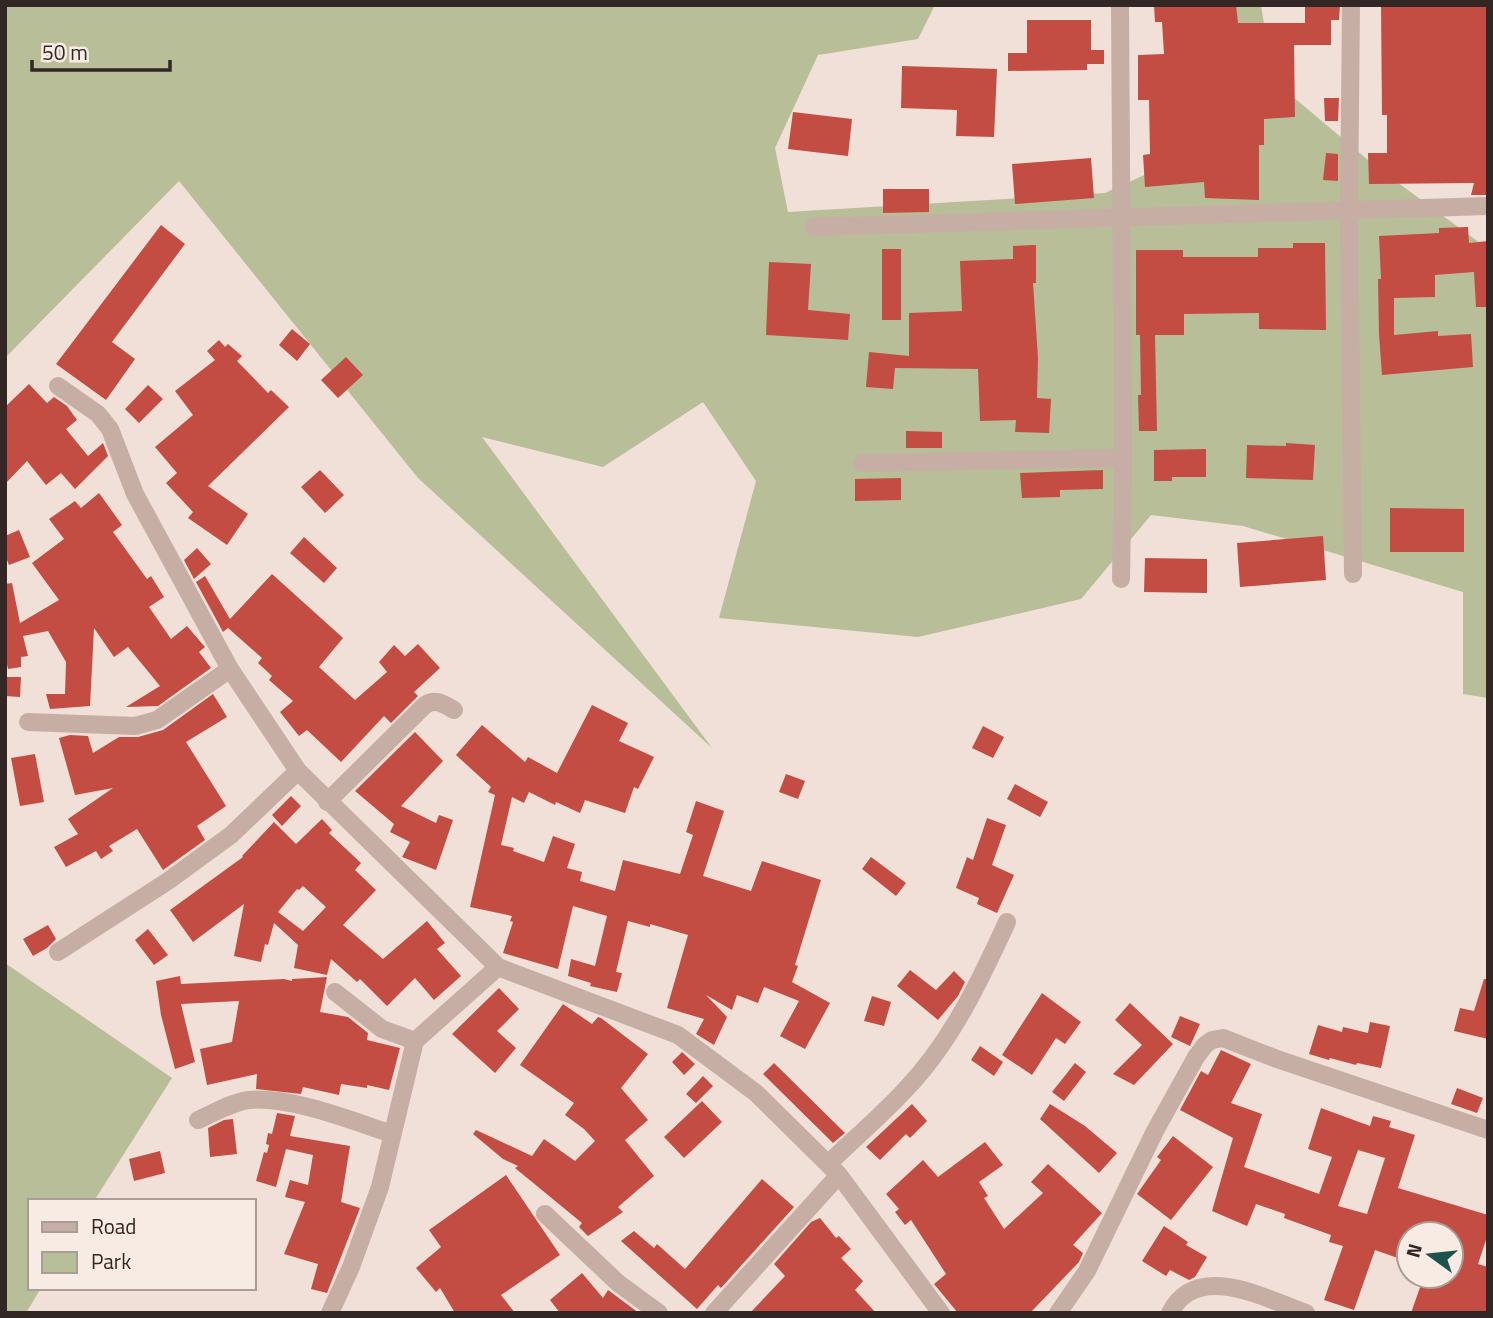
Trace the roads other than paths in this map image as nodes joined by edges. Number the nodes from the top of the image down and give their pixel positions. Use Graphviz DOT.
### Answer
graph roads {
  1 [pos="1120,5"];
  2 [pos="1351,5"];
  3 [pos="1488,206"];
  4 [pos="1349,209"];
  5 [pos="1120,216"];
  6 [pos="814,228"];
  7 [pos="58,386"];
  8 [pos="1123,458"];
  9 [pos="862,463"];
  10 [pos="1353,574"];
  11 [pos="1121,579"];
  12 [pos="230,669"];
  13 [pos="454,710"];
  14 [pos="28,723"];
  15 [pos="298,771"];
  16 [pos="327,802"];
  17 [pos="1007,922"];
  18 [pos="58,953"];
  19 [pos="498,967"];
  20 [pos="335,992"];
  21 [pos="415,1041"];
  22 [pos="198,1120"];
  23 [pos="1488,1130"];
  24 [pos="392,1133"];
  25 [pos="833,1169"];
  26 [pos="545,1214"];
  27 [pos="330,1313"];
  28 [pos="659,1313"];
  29 [pos="715,1313"];
  30 [pos="941,1313"];
  31 [pos="1058,1313"];
  32 [pos="1170,1313"];
  33 [pos="1306,1313"];
  1 -- 5 [label="street"];
  2 -- 4 [label="street"];
  3 -- 4 [label="street"];
  4 -- 5 [label="street"];
  4 -- 10 [label="street"];
  5 -- 6 [label="street"];
  5 -- 8 [label="street"];
  7 -- 12 [label="street"];
  8 -- 9 [label="street"];
  8 -- 11 [label="street"];
  12 -- 14 [label="street"];
  12 -- 15 [label="street"];
  13 -- 16 [label="street"];
  15 -- 16 [label="street"];
  15 -- 18 [label="street"];
  16 -- 19 [label="street"];
  17 -- 25 [label="street"];
  19 -- 21 [label="street"];
  19 -- 25 [label="street"];
  20 -- 21 [label="street"];
  21 -- 24 [label="street"];
  22 -- 24 [label="street"];
  23 -- 31 [label="street"];
  24 -- 27 [label="street"];
  25 -- 29 [label="street"];
  25 -- 30 [label="street"];
  26 -- 28 [label="street"];
  32 -- 33 [label="street"];
}
